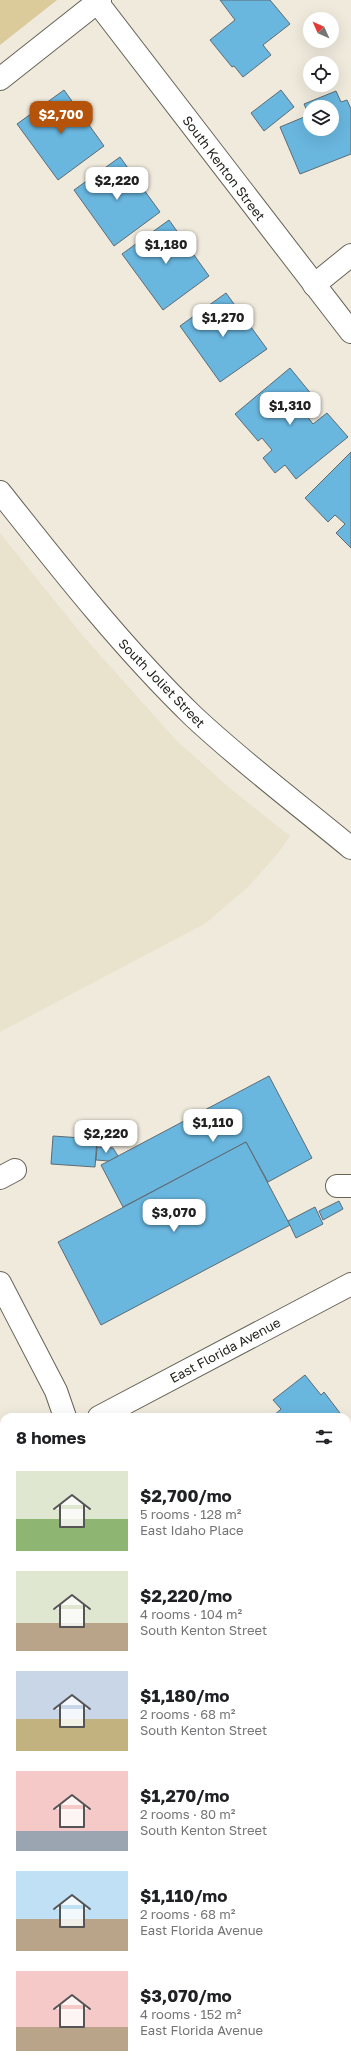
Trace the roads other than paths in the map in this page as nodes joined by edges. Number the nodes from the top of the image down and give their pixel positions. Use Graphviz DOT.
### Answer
graph roads {
  1 [pos="99,1"];
  2 [pos="0,79"];
  3 [pos="351,255"];
  4 [pos="314,285"];
  5 [pos="351,332"];
  6 [pos="0,492"];
  7 [pos="351,848"];
  8 [pos="0,1283"];
  9 [pos="351,1284"];
  10 [pos="64,1413"];
  11 [pos="107,1413"];
  1 -- 2 [label="street"];
  1 -- 4 [label="street, South Kenton Street"];
  3 -- 4 [label="street"];
  4 -- 5 [label="street, South Kenton Street"];
  6 -- 7 [label="street, South Joliet Street"];
  8 -- 10 [label="street"];
  9 -- 11 [label="street, East Florida Avenue"];
}
